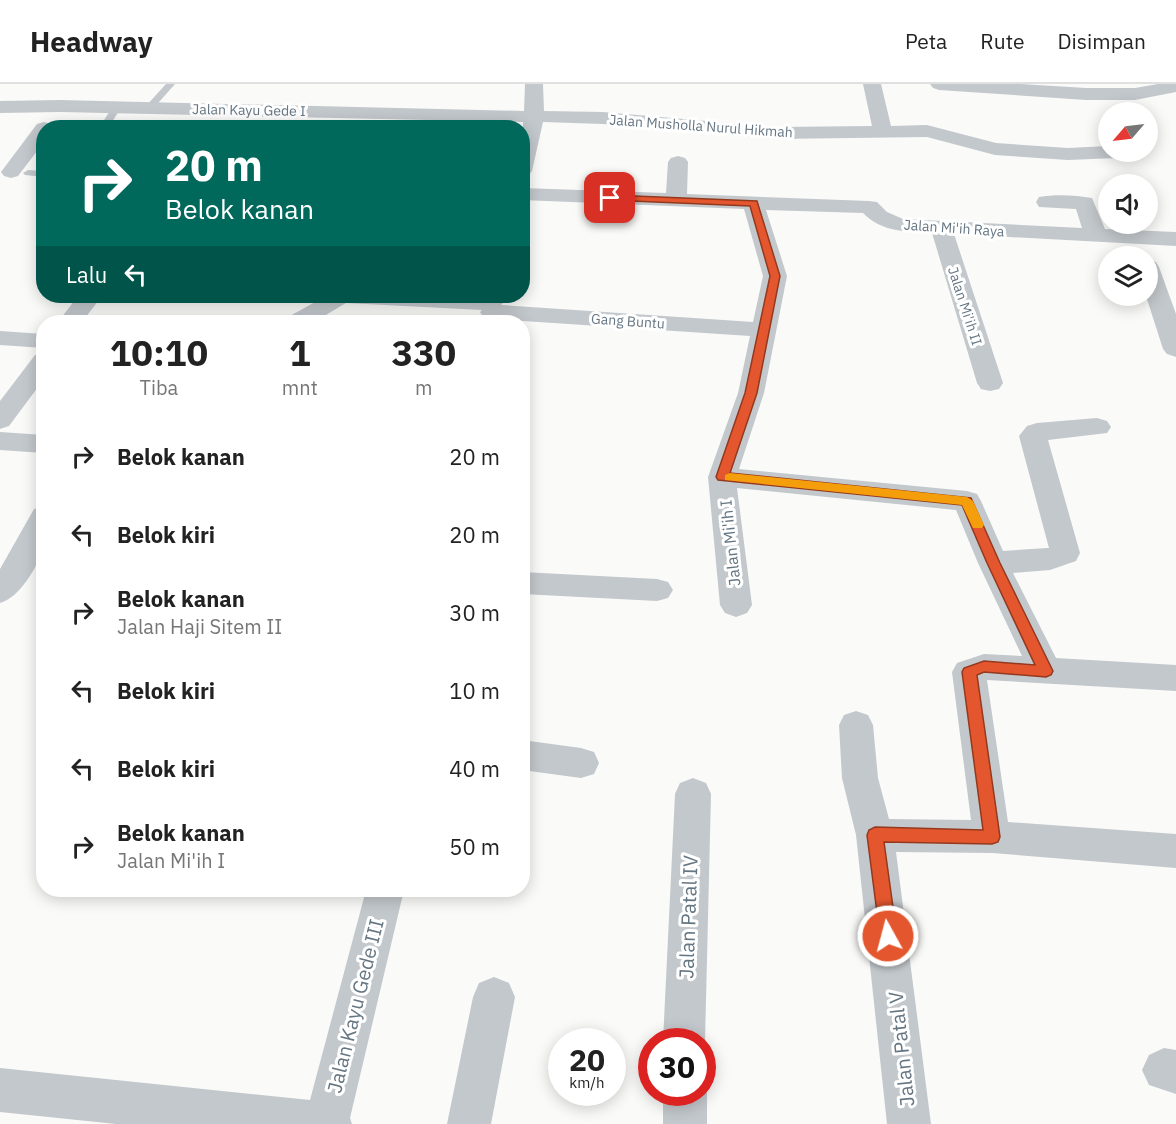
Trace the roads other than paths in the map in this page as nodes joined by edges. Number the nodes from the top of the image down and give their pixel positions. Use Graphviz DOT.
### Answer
graph roads {
  1 [pos="171,84"];
  2 [pos="534,84"];
  3 [pos="872,84"];
  4 [pos="939,84"];
  5 [pos="1176,86"];
  6 [pos="239,93"];
  7 [pos="52,101"];
  8 [pos="0,107"];
  9 [pos="116,108"];
  10 [pos="149,108"];
  11 [pos="224,110"];
  12 [pos="534,118"];
  13 [pos="273,119"];
  14 [pos="46,120"];
  15 [pos="108,120"];
  16 [pos="215,120"];
  17 [pos="883,132"];
  18 [pos="530,136"];
  19 [pos="36,143"];
  20 [pos="1098,153"];
  21 [pos="678,162"];
  22 [pos="20,173"];
  23 [pos="36,174"];
  24 [pos="530,194"];
  25 [pos="676,200"];
  26 [pos="1047,202"];
  27 [pos="753,203"];
  28 [pos="1084,204"];
  29 [pos="1098,204"];
  30 [pos="940,228"];
  31 [pos="1096,235"];
  32 [pos="1176,239"];
  33 [pos="1137,246"];
  34 [pos="1145,246"];
  35 [pos="1158,296"];
  36 [pos="85,303"];
  37 [pos="330,303"];
  38 [pos="430,303"];
  39 [pos="492,308"];
  40 [pos="75,315"];
  41 [pos="309,315"];
  42 [pos="764,330"];
  43 [pos="0,338"];
  44 [pos="36,341"];
  45 [pos="1176,349"];
  46 [pos="36,371"];
  47 [pos="990,383"];
  48 [pos="0,420"];
  49 [pos="1097,427"];
  50 [pos="0,441"];
  51 [pos="36,443"];
  52 [pos="722,477"];
  53 [pos="36,549"];
  54 [pos="993,563"];
  55 [pos="32,565"];
  56 [pos="530,583"];
  57 [pos="657,590"];
  58 [pos="0,592"];
  59 [pos="736,605"];
  60 [pos="1046,671"];
  61 [pos="1176,678"];
  62 [pos="856,725"];
  63 [pos="530,756"];
  64 [pos="581,763"];
  65 [pos="693,794"];
  66 [pos="875,835"];
  67 [pos="992,837"];
  68 [pos="1176,851"];
  69 [pos="383,897"];
  70 [pos="494,997"];
  71 [pos="684,1028"];
  72 [pos="0,1090"];
  73 [pos="685,1106"];
  74 [pos="183,1117"];
  75 [pos="328,1124"];
  76 [pos="469,1124"];
  77 [pos="685,1124"];
  78 [pos="909,1124"];
  1 -- 10 [label="lane"];
  2 -- 12 [label="street"];
  3 -- 17 [label="street"];
  4 -- 5 [label="street"];
  6 -- 11 [label="street"];
  7 -- 8 [label="street, Jalan Kayu Gede I"];
  7 -- 9 [label="street, Jalan Kayu Gede I"];
  7 -- 14 [label="street"];
  9 -- 10 [label="street, Jalan Kayu Gede I"];
  9 -- 15 [label="lane"];
  10 -- 11 [label="street, Jalan Kayu Gede I"];
  11 -- 13 [label="street, Jalan Kayu Gede I"];
  11 -- 16 [label="street"];
  12 -- 13 [label="street, Jalan Kayu Gede I"];
  12 -- 17 [label="street, Jalan Musholla Nurul Hikmah"];
  12 -- 18 [label="street"];
  17 -- 20 [label="street, Jalan Musholla Nurul Hikmah"];
  19 -- 22 [label="street"];
  21 -- 25 [label="street"];
  22 -- 23 [label="lane"];
  24 -- 25 [label="street, Jalan Mi'ih Raya"];
  25 -- 27 [label="street, Jalan Mi'ih Raya"];
  26 -- 28 [label="street"];
  27 -- 30 [label="street, Jalan Mi'ih Raya"];
  27 -- 42 [label="street, Jalan Mi'ih I"];
  28 -- 29 [label="street"];
  28 -- 31 [label="street"];
  30 -- 31 [label="street, Jalan Mi'ih Raya"];
  30 -- 47 [label="street, Jalan Mi'ih II"];
  31 -- 33 [label="street, Jalan Mi'ih Raya"];
  32 -- 34 [label="street, Jalan Mi'ih Raya"];
  35 -- 45 [label="street"];
  36 -- 40 [label="street"];
  37 -- 41 [label="street, Gang Buntu"];
  38 -- 39 [label="street, Gang Buntu"];
  39 -- 42 [label="street, Gang Buntu"];
  42 -- 52 [label="street, Jalan Mi'ih I"];
  43 -- 44 [label="street"];
  46 -- 48 [label="street"];
  49 -- 54 [label="street"];
  50 -- 51 [label="street"];
  52 -- 54 [label="street"];
  52 -- 59 [label="street, Jalan Mi'ih I"];
  53 -- 55 [label="street"];
  54 -- 60 [label="street"];
  55 -- 58 [label="street"];
  56 -- 57 [label="street"];
  60 -- 61 [label="street"];
  60 -- 67 [label="street"];
  62 -- 66 [label="street, Jalan Patal V"];
  63 -- 64 [label="street"];
  65 -- 71 [label="street, Jalan Patal IV"];
  66 -- 67 [label="street"];
  66 -- 78 [label="street, Jalan Patal V"];
  67 -- 68 [label="street"];
  69 -- 75 [label="street, Jalan Kayu Gede III"];
  70 -- 76 [label="street"];
  72 -- 74 [label="street"];
  73 -- 77 [label="street"];
  74 -- 75 [label="street"];
}
